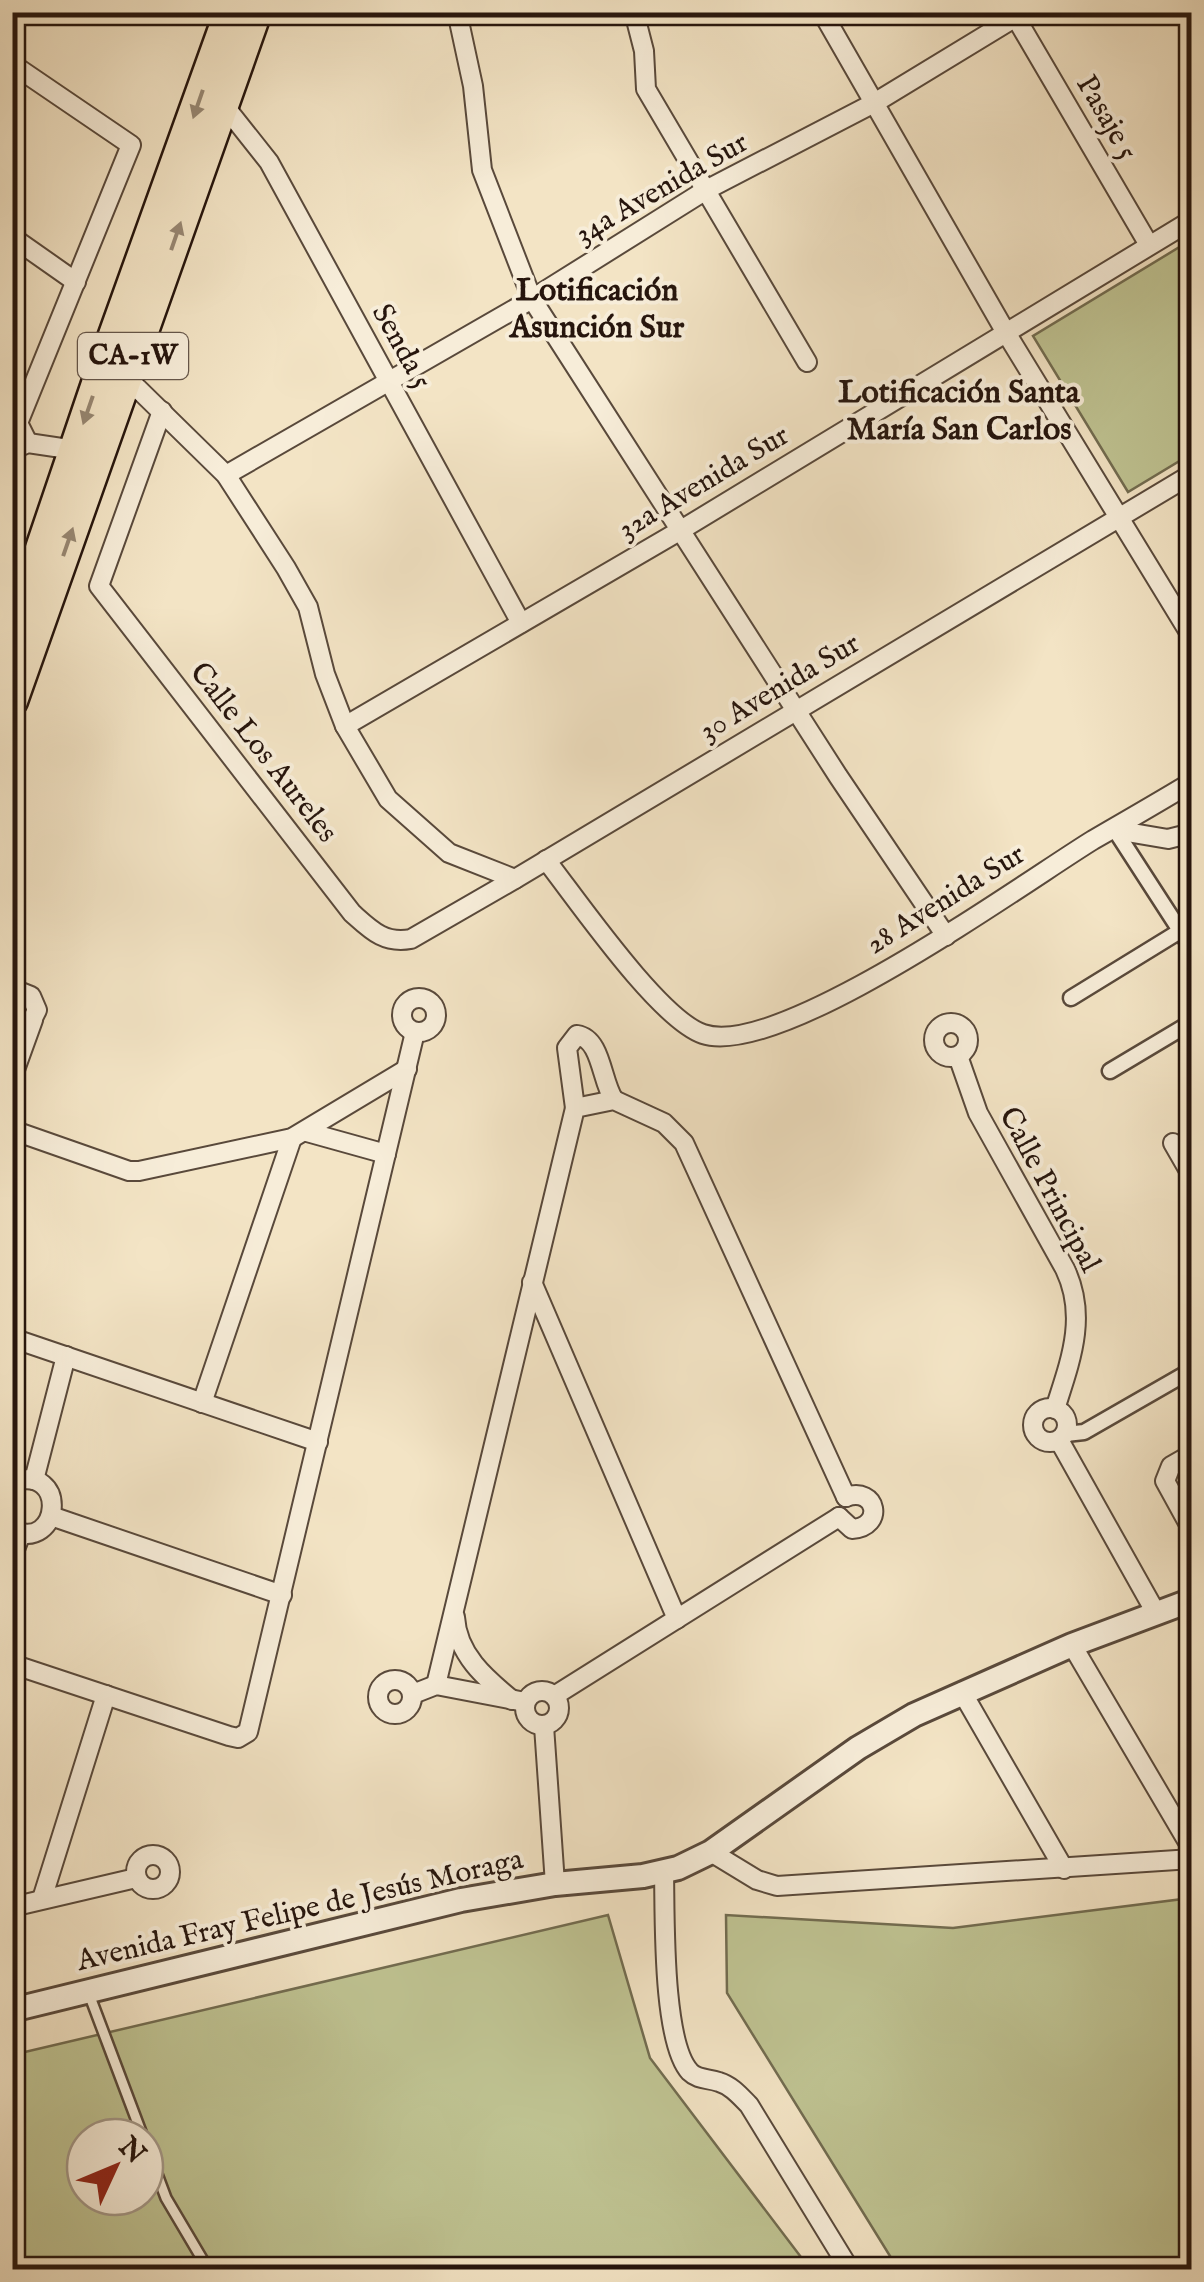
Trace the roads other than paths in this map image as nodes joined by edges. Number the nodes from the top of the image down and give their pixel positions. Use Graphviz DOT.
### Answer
graph roads {
  1 [pos="230,12"];
  2 [pos="256,12"];
  3 [pos="457,12"];
  4 [pos="634,12"];
  5 [pos="822,12"];
  6 [pos="1020,15"];
  7 [pos="12,64"];
  8 [pos="876,102"];
  9 [pos="223,104"];
  10 [pos="706,190"];
  11 [pos="1192,220"];
  12 [pos="12,237"];
  13 [pos="1149,245"];
  14 [pos="76,282"];
  15 [pos="532,299"];
  16 [pos="1005,331"];
  17 [pos="807,362"];
  18 [pos="126,377"];
  19 [pos="388,382"];
  20 [pos="162,411"];
  21 [pos="15,421"];
  22 [pos="20,446"];
  23 [pos="75,450"];
  24 [pos="1192,474"];
  25 [pos="226,475"];
  26 [pos="1118,518"];
  27 [pos="681,530"];
  28 [pos="522,623"];
  29 [pos="12,634"];
  30 [pos="1192,637"];
  31 [pos="12,700"];
  32 [pos="796,710"];
  33 [pos="345,726"];
  34 [pos="1192,782"];
  35 [pos="1115,830"];
  36 [pos="1192,833"];
  37 [pos="546,860"];
  38 [pos="515,879"];
  39 [pos="1180,931"];
  40 [pos="946,936"];
  41 [pos="394,942"];
  42 [pos="1192,949"];
  43 [pos="12,993"];
  44 [pos="1070,998"];
  45 [pos="34,1020"];
  46 [pos="1192,1022"];
  47 [pos="12,1025"];
  48 [pos="415,1032"];
  49 [pos="958,1056"];
  50 [pos="406,1069"];
  51 [pos="1110,1072"];
  52 [pos="12,1078"];
  53 [pos="614,1100"];
  54 [pos="575,1108"];
  55 [pos="12,1130"];
  56 [pos="300,1135"];
  57 [pos="1173,1143"];
  58 [pos="386,1154"];
  59 [pos="1192,1176"];
  60 [pos="532,1282"];
  61 [pos="12,1338"];
  62 [pos="66,1356"];
  63 [pos="1192,1370"];
  64 [pos="202,1403"];
  65 [pos="1055,1409"];
  66 [pos="1062,1437"];
  67 [pos="318,1442"];
  68 [pos="1192,1454"];
  69 [pos="34,1480"];
  70 [pos="12,1482"];
  71 [pos="846,1497"];
  72 [pos="52,1516"];
  73 [pos="839,1517"];
  74 [pos="1192,1530"];
  75 [pos="17,1532"];
  76 [pos="12,1558"];
  77 [pos="282,1595"];
  78 [pos="1191,1601"];
  79 [pos="455,1605"];
  80 [pos="1156,1614"];
  81 [pos="678,1619"];
  82 [pos="1072,1646"];
  83 [pos="12,1664"];
  84 [pos="436,1685"];
  85 [pos="962,1692"];
  86 [pos="412,1694"];
  87 [pos="106,1695"];
  88 [pos="554,1696"];
  89 [pos="519,1701"];
  90 [pos="544,1726"];
  91 [pos="1192,1849"];
  92 [pos="711,1852"];
  93 [pos="1192,1859"];
  94 [pos="1064,1868"];
  95 [pos="664,1872"];
  96 [pos="136,1878"];
  97 [pos="555,1884"];
  98 [pos="42,1899"];
  99 [pos="12,1907"];
  100 [pos="88,1991"];
  101 [pos="12,2010"];
  102 [pos="135,2117"];
  103 [pos="165,2195"];
  104 [pos="208,2270"];
  105 [pos="850,2270"];
  1 -- 23 [label="highway, CA-1W, one-way"];
  2 -- 9 [label="highway, CA-1W"];
  3 -- 15 [label="street"];
  4 -- 10 [label="street"];
  5 -- 8 [label="street"];
  6 -- 8 [label="street, 34a Avenida Sur"];
  6 -- 13 [label="street, Pasaje 5"];
  7 -- 14 [label="street"];
  8 -- 10 [label="street, 34a Avenida Sur"];
  8 -- 16 [label="street"];
  18 -- 9 [label="highway, CA-1W, one-way"];
  9 -- 19 [label="street, Senda 5"];
  10 -- 15 [label="street, 34a Avenida Sur"];
  10 -- 17 [label="street"];
  11 -- 13 [label="street, 32a Avenida Sur"];
  12 -- 14 [label="street"];
  13 -- 16 [label="street, 32a Avenida Sur"];
  14 -- 21 [label="street"];
  15 -- 19 [label="street, 34a Avenida Sur"];
  15 -- 27 [label="street"];
  16 -- 26 [label="street"];
  16 -- 27 [label="street, 32a Avenida Sur"];
  18 -- 20 [label="street"];
  31 -- 18 [label="highway, CA-1W, one-way"];
  19 -- 25 [label="street, 34a Avenida Sur"];
  19 -- 28 [label="street, Senda 5"];
  20 -- 25 [label="street"];
  20 -- 41 [label="street, Calle Los Aureles"];
  21 -- 22 [label="street"];
  22 -- 23 [label="street"];
  23 -- 29 [label="highway, CA-1W"];
  24 -- 26 [label="street, 30 Avenida Sur"];
  25 -- 33 [label="street"];
  26 -- 30 [label="street"];
  26 -- 32 [label="street, 30 Avenida Sur"];
  27 -- 28 [label="street, 32a Avenida Sur"];
  27 -- 32 [label="street"];
  28 -- 33 [label="street, 32a Avenida Sur"];
  32 -- 37 [label="street, 30 Avenida Sur"];
  32 -- 40 [label="street"];
  33 -- 38 [label="street"];
  34 -- 35 [label="street, 28 Avenida Sur"];
  35 -- 36 [label="street"];
  35 -- 39 [label="street"];
  35 -- 40 [label="street, 28 Avenida Sur"];
  37 -- 38 [label="street, 30 Avenida Sur"];
  37 -- 40 [label="street, 28 Avenida Sur"];
  38 -- 41 [label="street, 30 Avenida Sur"];
  39 -- 42 [label="street"];
  39 -- 44 [label="street"];
  43 -- 45 [label="street"];
  45 -- 47 [label="street"];
  45 -- 52 [label="street"];
  46 -- 51 [label="street"];
  48 -- 50 [label="street"];
  49 -- 65 [label="street, Calle Principal"];
  50 -- 56 [label="street"];
  50 -- 58 [label="street"];
  53 -- 54 [label="street"];
  53 -- 54 [label="street"];
  53 -- 71 [label="street"];
  54 -- 60 [label="street"];
  55 -- 56 [label="street"];
  56 -- 58 [label="street"];
  56 -- 64 [label="street"];
  57 -- 59 [label="street"];
  58 -- 67 [label="street"];
  60 -- 79 [label="street"];
  60 -- 81 [label="street"];
  61 -- 62 [label="street"];
  62 -- 64 [label="street"];
  62 -- 69 [label="street"];
  63 -- 66 [label="street"];
  64 -- 67 [label="street"];
  65 -- 66 [label="street"];
  65 -- 66 [label="street"];
  66 -- 80 [label="street"];
  67 -- 77 [label="street"];
  68 -- 74 [label="street"];
  69 -- 70 [label="street"];
  69 -- 72 [label="street"];
  71 -- 73 [label="street"];
  71 -- 73 [label="street"];
  72 -- 75 [label="street"];
  72 -- 77 [label="street"];
  73 -- 81 [label="street"];
  75 -- 76 [label="street"];
  77 -- 87 [label="street"];
  78 -- 80 [label="street, Avenida Fray Felipe de Jesús Moraga"];
  79 -- 84 [label="street"];
  79 -- 89 [label="street"];
  80 -- 82 [label="street, Avenida Fray Felipe de Jesús Moraga"];
  81 -- 88 [label="street"];
  82 -- 85 [label="street, Avenida Fray Felipe de Jesús Moraga"];
  82 -- 91 [label="street"];
  83 -- 87 [label="street"];
  84 -- 86 [label="street"];
  84 -- 89 [label="street"];
  85 -- 92 [label="street, Avenida Fray Felipe de Jesús Moraga"];
  85 -- 94 [label="street"];
  87 -- 98 [label="street"];
  88 -- 89 [label="street"];
  88 -- 90 [label="street"];
  89 -- 90 [label="street"];
  90 -- 97 [label="street"];
  92 -- 94 [label="street"];
  92 -- 95 [label="street, Avenida Fray Felipe de Jesús Moraga"];
  93 -- 94 [label="street"];
  95 -- 97 [label="street, Avenida Fray Felipe de Jesús Moraga"];
  95 -- 105 [label="street"];
  96 -- 98 [label="street"];
  97 -- 100 [label="street, Avenida Fray Felipe de Jesús Moraga"];
  98 -- 99 [label="street"];
  100 -- 101 [label="street, Avenida Fray Felipe de Jesús Moraga"];
  100 -- 102 [label="lane"];
  103 -- 104 [label="lane"];
}
